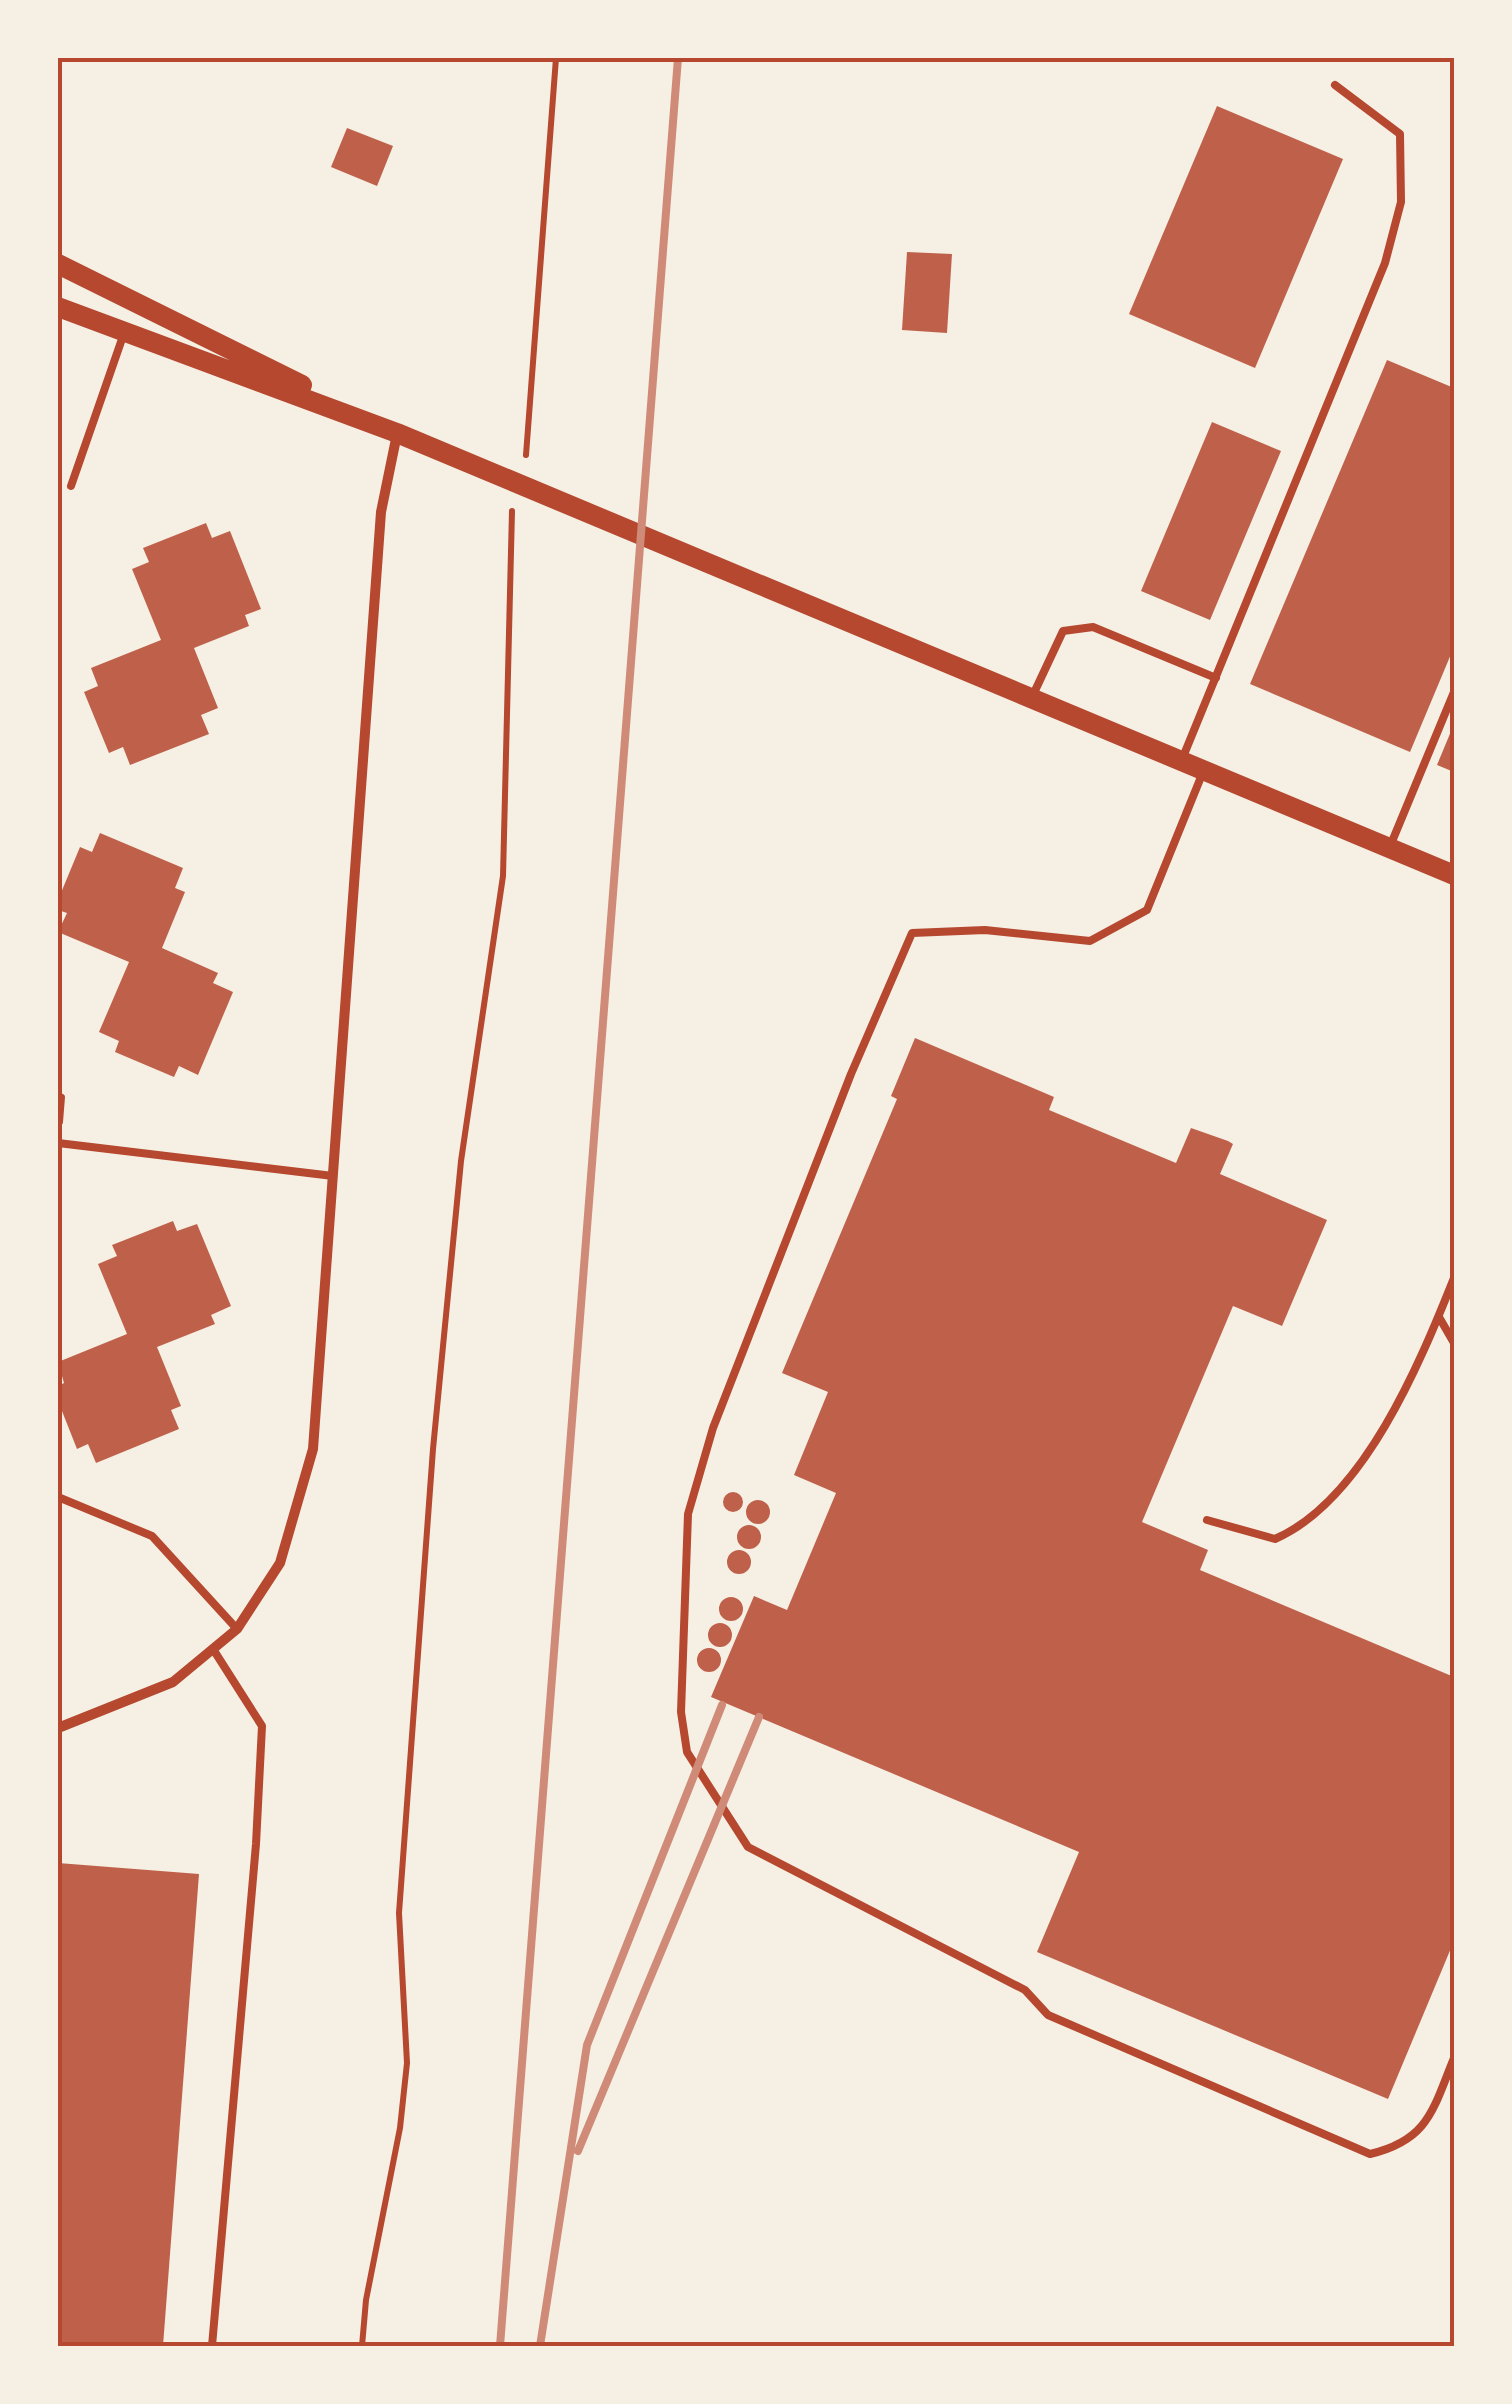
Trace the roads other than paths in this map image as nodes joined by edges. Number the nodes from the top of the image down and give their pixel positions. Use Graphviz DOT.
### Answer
graph roads {
  1 [pos="1335,85"];
  2 [pos="58,264"];
  3 [pos="58,307"];
  4 [pos="125,332"];
  5 [pos="398,432"];
  6 [pos="71,486"];
  7 [pos="1216,678"];
  8 [pos="1454,692"];
  9 [pos="1031,698"];
  10 [pos="1182,762"];
  11 [pos="1204,771"];
  12 [pos="1389,848"];
  13 [pos="1454,876"];
  14 [pos="58,1143"];
  15 [pos="333,1176"];
  16 [pos="1454,1278"];
  17 [pos="1438,1317"];
  18 [pos="1454,1324"];
  19 [pos="1454,1343"];
  20 [pos="58,1498"];
  21 [pos="1207,1520"];
  22 [pos="237,1629"];
  23 [pos="213,1649"];
  24 [pos="58,1728"];
  25 [pos="1454,2058"];
  26 [pos="212,2346"];
  1 -- 7 [label="lane"];
  2 -- 5 [label="main road"];
  3 -- 4 [label="main road"];
  4 -- 5 [label="main road"];
  4 -- 6 [label="lane"];
  5 -- 9 [label="main road"];
  5 -- 15 [label="street"];
  7 -- 9 [label="lane"];
  7 -- 10 [label="lane"];
  8 -- 12 [label="lane"];
  9 -- 10 [label="main road"];
  10 -- 11 [label="main road"];
  11 -- 12 [label="main road"];
  11 -- 25 [label="lane"];
  12 -- 13 [label="main road"];
  14 -- 15 [label="lane"];
  15 -- 22 [label="street"];
  16 -- 17 [label="lane"];
  17 -- 18 [label="lane"];
  17 -- 19 [label="lane"];
  17 -- 21 [label="lane"];
  20 -- 22 [label="lane"];
  22 -- 23 [label="street"];
  23 -- 24 [label="street"];
  23 -- 26 [label="lane"];
}
